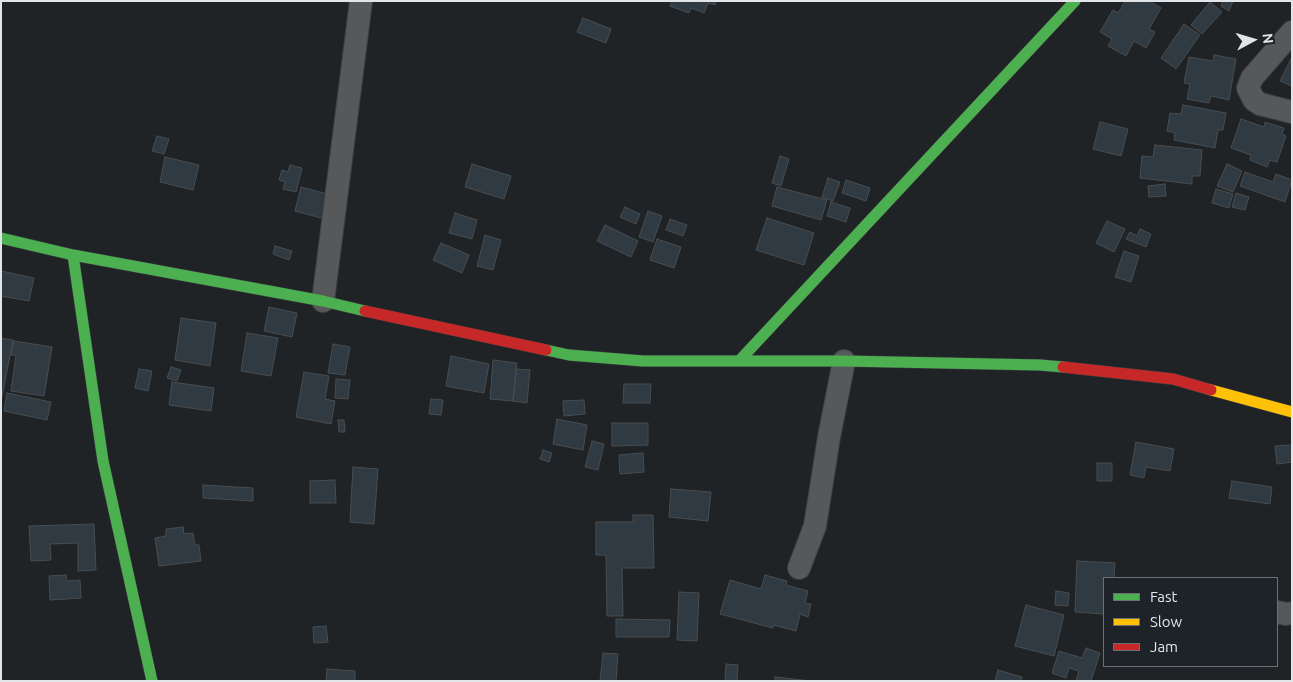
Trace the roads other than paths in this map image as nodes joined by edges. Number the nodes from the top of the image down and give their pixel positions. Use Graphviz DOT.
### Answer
graph roads {
  1 [pos="360,1"];
  2 [pos="1075,1"];
  3 [pos="1292,32"];
  4 [pos="1292,112"];
  5 [pos="1,238"];
  6 [pos="73,255"];
  7 [pos="323,301"];
  8 [pos="739,361"];
  9 [pos="844,361"];
  10 [pos="1292,412"];
  11 [pos="799,568"];
  12 [pos="1278,612"];
  13 [pos="1292,613"];
  14 [pos="152,681"];
  1 -- 7 [label="street"];
  2 -- 8 [label="street"];
  3 -- 4 [label="street"];
  5 -- 6 [label="street"];
  6 -- 7 [label="street"];
  6 -- 14 [label="street"];
  7 -- 8 [label="street"];
  8 -- 9 [label="street"];
  9 -- 10 [label="street"];
  9 -- 11 [label="street"];
  12 -- 13 [label="street"];
}
